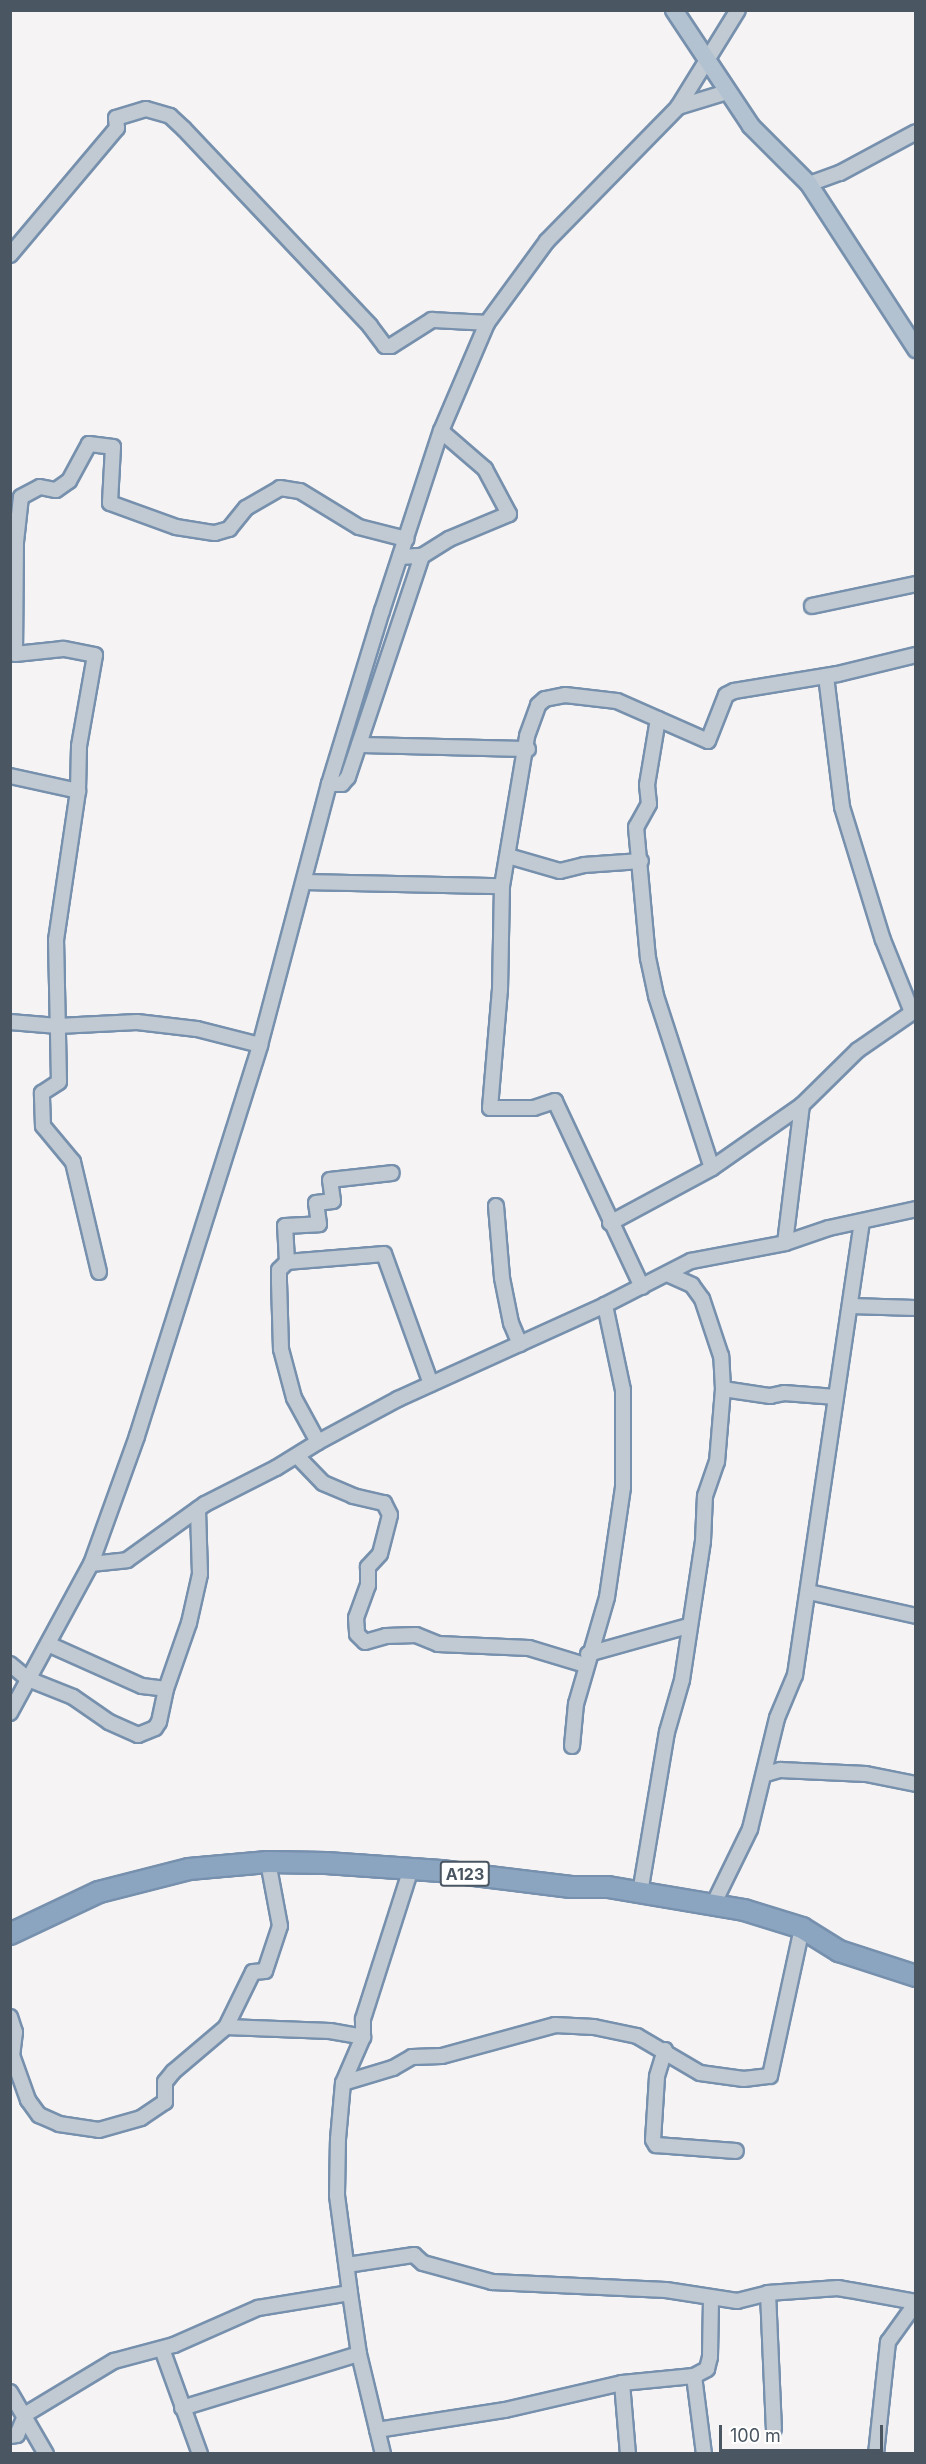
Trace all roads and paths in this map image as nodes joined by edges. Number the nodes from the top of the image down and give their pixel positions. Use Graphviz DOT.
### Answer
graph roads {
  1 [pos="674,10"];
  2 [pos="738,10"];
  3 [pos="706,62"];
  4 [pos="727,92"];
  5 [pos="678,107"];
  6 [pos="915,132"];
  7 [pos="809,184"];
  8 [pos="10,255"];
  9 [pos="487,323"];
  10 [pos="915,349"];
  11 [pos="441,431"];
  12 [pos="14,530"];
  13 [pos="406,539"];
  14 [pos="422,556"];
  15 [pos="400,557"];
  16 [pos="915,584"];
  17 [pos="812,606"];
  18 [pos="13,654"];
  19 [pos="915,655"];
  20 [pos="826,676"];
  21 [pos="658,719"];
  22 [pos="360,745"];
  23 [pos="528,749"];
  24 [pos="10,776"];
  25 [pos="330,784"];
  26 [pos="78,791"];
  27 [pos="508,856"];
  28 [pos="641,861"];
  29 [pos="304,882"];
  30 [pos="502,886"];
  31 [pos="914,1011"];
  32 [pos="10,1022"];
  33 [pos="58,1026"];
  34 [pos="260,1045"];
  35 [pos="801,1105"];
  36 [pos="712,1168"];
  37 [pos="392,1173"];
  38 [pos="496,1206"];
  39 [pos="915,1209"];
  40 [pos="610,1222"];
  41 [pos="862,1222"];
  42 [pos="785,1243"];
  43 [pos="287,1262"];
  44 [pos="99,1272"];
  45 [pos="667,1274"];
  46 [pos="642,1287"];
  47 [pos="605,1305"];
  48 [pos="850,1306"];
  49 [pos="915,1308"];
  50 [pos="520,1344"];
  51 [pos="431,1384"];
  52 [pos="723,1389"];
  53 [pos="836,1397"];
  54 [pos="318,1442"];
  55 [pos="297,1456"];
  56 [pos="198,1509"];
  57 [pos="91,1564"];
  58 [pos="809,1592"];
  59 [pos="915,1616"];
  60 [pos="688,1626"];
  61 [pos="48,1644"];
  62 [pos="587,1660"];
  63 [pos="10,1664"];
  64 [pos="28,1679"];
  65 [pos="166,1689"];
  66 [pos="10,1713"];
  67 [pos="572,1746"];
  68 [pos="766,1774"];
  69 [pos="915,1784"];
  70 [pos="268,1862"];
  71 [pos="411,1869"];
  72 [pos="640,1893"];
  73 [pos="713,1905"];
  74 [pos="802,1928"];
  75 [pos="10,1934"];
  76 [pos="915,1976"];
  77 [pos="10,2017"];
  78 [pos="226,2027"];
  79 [pos="363,2037"];
  80 [pos="665,2050"];
  81 [pos="343,2083"];
  82 [pos="736,2151"];
  83 [pos="347,2265"];
  84 [pos="350,2293"];
  85 [pos="768,2293"];
  86 [pos="711,2300"];
  87 [pos="915,2302"];
  88 [pos="162,2349"];
  89 [pos="359,2354"];
  90 [pos="694,2376"];
  91 [pos="622,2383"];
  92 [pos="10,2392"];
  93 [pos="182,2408"];
  94 [pos="26,2414"];
  95 [pos="774,2429"];
  96 [pos="377,2430"];
  97 [pos="10,2436"];
  98 [pos="46,2454"];
  99 [pos="200,2454"];
  100 [pos="383,2454"];
  101 [pos="628,2454"];
  102 [pos="704,2454"];
  103 [pos="876,2454"];
  1 -- 3 [label="main road"];
  2 -- 3 [label="street"];
  3 -- 4 [label="main road"];
  3 -- 5 [label="street"];
  4 -- 5 [label="street"];
  4 -- 7 [label="main road"];
  5 -- 9 [label="street"];
  6 -- 7 [label="street"];
  7 -- 10 [label="main road"];
  8 -- 9 [label="street"];
  9 -- 11 [label="street"];
  11 -- 13 [label="street"];
  11 -- 14 [label="street"];
  12 -- 13 [label="street"];
  12 -- 18 [label="street"];
  13 -- 15 [label="street"];
  14 -- 15 [label="street"];
  14 -- 22 [label="street"];
  15 -- 25 [label="street"];
  16 -- 17 [label="street"];
  18 -- 26 [label="street"];
  19 -- 20 [label="street"];
  20 -- 21 [label="street"];
  20 -- 31 [label="street"];
  21 -- 23 [label="street"];
  21 -- 28 [label="street"];
  22 -- 23 [label="street"];
  22 -- 25 [label="street"];
  23 -- 27 [label="street"];
  24 -- 26 [label="street"];
  25 -- 29 [label="street"];
  26 -- 33 [label="street"];
  27 -- 28 [label="street"];
  27 -- 30 [label="street"];
  28 -- 36 [label="street"];
  29 -- 30 [label="street"];
  29 -- 34 [label="street"];
  30 -- 40 [label="street"];
  31 -- 35 [label="street"];
  32 -- 33 [label="street"];
  33 -- 34 [label="street"];
  33 -- 44 [label="street"];
  34 -- 57 [label="street"];
  35 -- 36 [label="street"];
  35 -- 42 [label="street"];
  36 -- 40 [label="street"];
  37 -- 43 [label="street"];
  38 -- 50 [label="street"];
  39 -- 41 [label="street"];
  40 -- 46 [label="street"];
  41 -- 42 [label="street"];
  41 -- 48 [label="street"];
  42 -- 45 [label="street"];
  43 -- 51 [label="street"];
  43 -- 54 [label="street"];
  45 -- 46 [label="street"];
  45 -- 52 [label="street"];
  46 -- 47 [label="street"];
  47 -- 50 [label="street"];
  47 -- 62 [label="street"];
  48 -- 49 [label="street"];
  48 -- 53 [label="street"];
  50 -- 51 [label="street"];
  51 -- 54 [label="street"];
  52 -- 53 [label="street"];
  52 -- 60 [label="street"];
  53 -- 58 [label="street"];
  54 -- 55 [label="street"];
  55 -- 56 [label="street"];
  55 -- 62 [label="street"];
  56 -- 57 [label="street"];
  56 -- 65 [label="street"];
  57 -- 61 [label="street"];
  58 -- 59 [label="street"];
  58 -- 68 [label="street"];
  60 -- 62 [label="street"];
  60 -- 72 [label="street"];
  61 -- 64 [label="street"];
  61 -- 65 [label="street"];
  62 -- 67 [label="street"];
  63 -- 64 [label="street"];
  64 -- 65 [label="street"];
  64 -- 66 [label="street"];
  68 -- 69 [label="street"];
  68 -- 73 [label="street"];
  70 -- 71 [label="highway, A123"];
  70 -- 75 [label="highway, A123"];
  70 -- 78 [label="street"];
  71 -- 72 [label="highway, A123"];
  71 -- 79 [label="street"];
  72 -- 73 [label="highway, A123"];
  73 -- 74 [label="highway, A123"];
  74 -- 76 [label="highway, A123"];
  74 -- 80 [label="street"];
  77 -- 78 [label="street"];
  78 -- 79 [label="street"];
  79 -- 81 [label="street"];
  80 -- 81 [label="street"];
  80 -- 82 [label="street"];
  81 -- 83 [label="street"];
  83 -- 84 [label="street"];
  83 -- 86 [label="street"];
  84 -- 88 [label="street"];
  84 -- 89 [label="street"];
  85 -- 86 [label="street"];
  85 -- 87 [label="street"];
  85 -- 95 [label="street"];
  86 -- 90 [label="street"];
  87 -- 103 [label="street"];
  88 -- 93 [label="street"];
  88 -- 94 [label="street"];
  89 -- 93 [label="street"];
  89 -- 96 [label="street"];
  90 -- 91 [label="street"];
  90 -- 102 [label="street"];
  91 -- 96 [label="street"];
  91 -- 101 [label="street"];
  92 -- 94 [label="street"];
  93 -- 99 [label="street"];
  94 -- 97 [label="street"];
  94 -- 98 [label="street"];
  96 -- 100 [label="street"];
}
